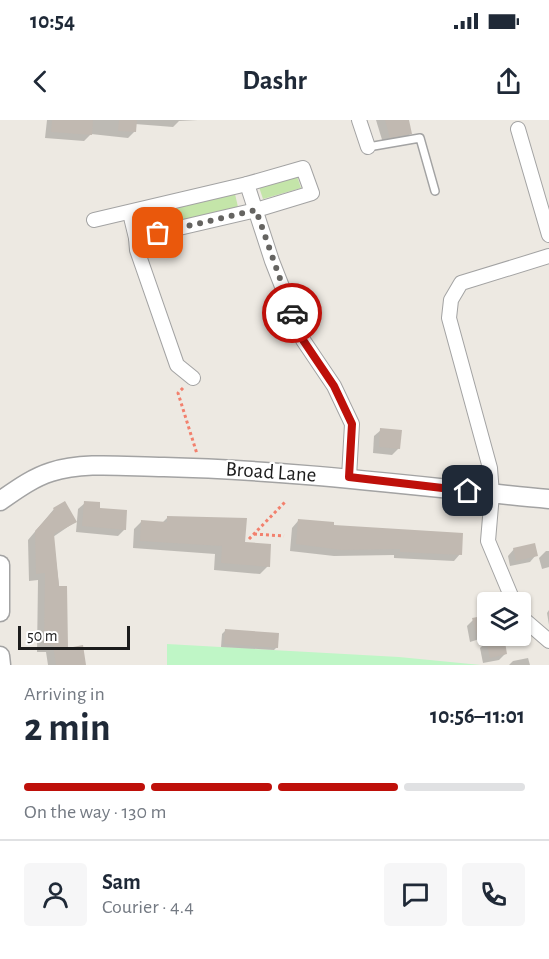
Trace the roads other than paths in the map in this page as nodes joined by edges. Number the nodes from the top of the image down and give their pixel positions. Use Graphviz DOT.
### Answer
graph roads {
  1 [pos="359,120"];
  2 [pos="518,129"];
  3 [pos="368,147"];
  4 [pos="247,184"];
  5 [pos="435,191"];
  6 [pos="256,210"];
  7 [pos="130,213"];
  8 [pos="94,219"];
  9 [pos="549,235"];
  10 [pos="136,238"];
  11 [pos="549,256"];
  12 [pos="193,378"];
  13 [pos="349,477"];
  14 [pos="492,494"];
  15 [pos="549,499"];
  16 [pos="0,501"];
  17 [pos="0,565"];
  18 [pos="509,592"];
  19 [pos="0,612"];
  20 [pos="531,625"];
  21 [pos="549,641"];
  22 [pos="0,656"];
  23 [pos="1,665"];
  1 -- 3 [label="street"];
  2 -- 9 [label="street"];
  3 -- 5 [label="lane"];
  4 -- 6 [label="street"];
  4 -- 6 [label="street"];
  4 -- 7 [label="street"];
  6 -- 10 [label="street"];
  6 -- 13 [label="street"];
  7 -- 8 [label="street"];
  7 -- 10 [label="street"];
  10 -- 12 [label="street"];
  11 -- 14 [label="street"];
  13 -- 14 [label="street, Broad Lane"];
  13 -- 16 [label="street, Broad Lane"];
  14 -- 15 [label="street, Broad Lane"];
  14 -- 18 [label="street"];
  17 -- 19 [label="street"];
  20 -- 21 [label="street"];
  22 -- 23 [label="street"];
}
